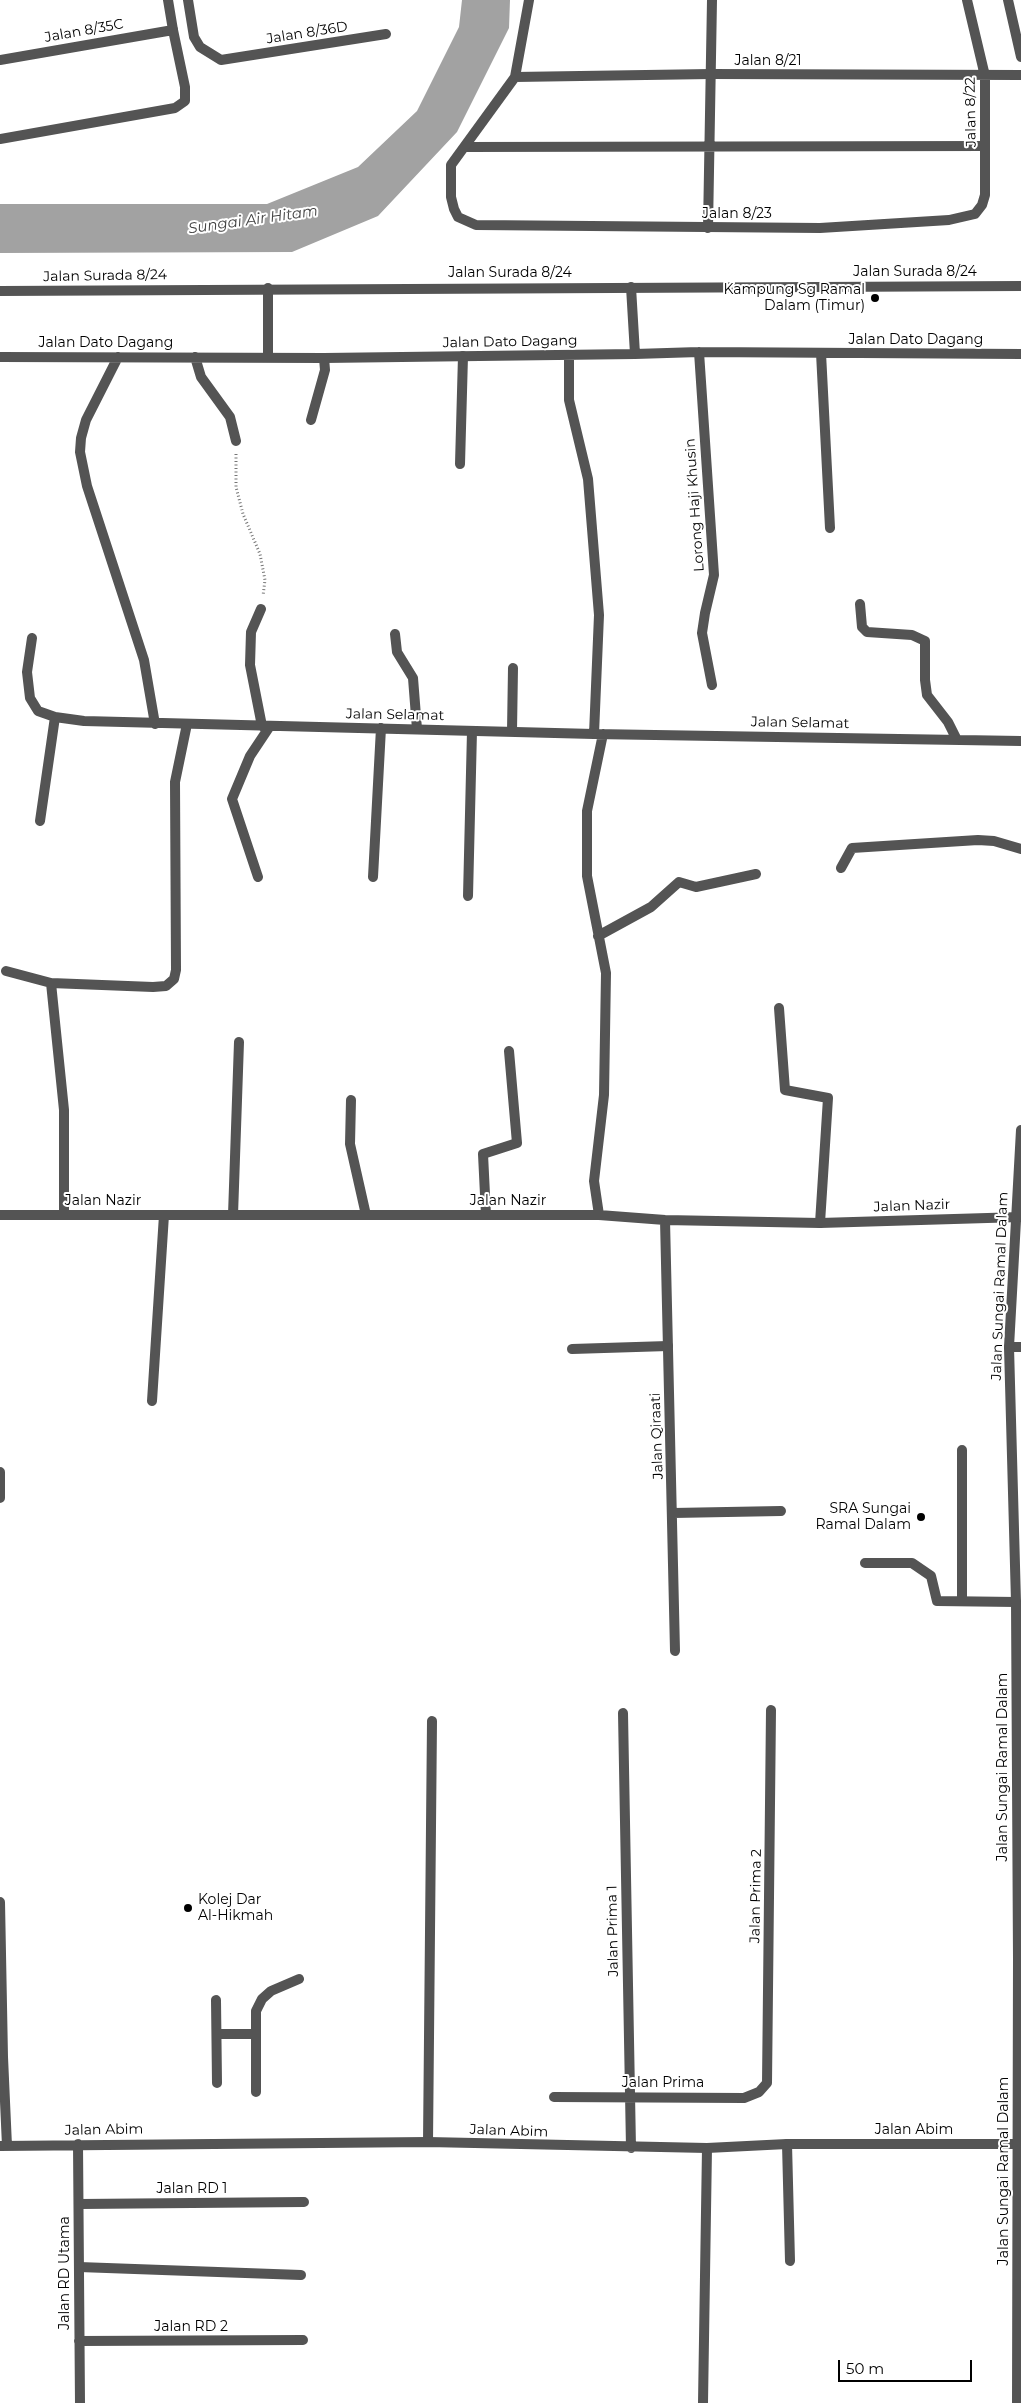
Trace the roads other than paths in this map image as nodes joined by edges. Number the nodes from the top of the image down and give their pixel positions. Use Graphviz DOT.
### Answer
graph roads {
  1 [pos="168,0"];
  2 [pos="188,0"];
  3 [pos="528,0"];
  4 [pos="712,0"];
  5 [pos="967,0"];
  6 [pos="1008,0"];
  7 [pos="173,30"];
  8 [pos="386,34"];
  9 [pos="1021,57"];
  10 [pos="0,60"];
  11 [pos="711,74"];
  12 [pos="1021,75"];
  13 [pos="515,76"];
  14 [pos="985,76"];
  15 [pos="0,139"];
  16 [pos="985,146"];
  17 [pos="464,147"];
  18 [pos="710,147"];
  19 [pos="985,195"];
  20 [pos="708,228"];
  21 [pos="1021,286"];
  22 [pos="631,287"];
  23 [pos="268,288"];
  24 [pos="0,291"];
  25 [pos="699,352"];
  26 [pos="821,353"];
  27 [pos="635,354"];
  28 [pos="1021,354"];
  29 [pos="569,355"];
  30 [pos="195,356"];
  31 [pos="463,356"];
  32 [pos="0,357"];
  33 [pos="118,357"];
  34 [pos="268,358"];
  35 [pos="324,358"];
  36 [pos="311,420"];
  37 [pos="236,441"];
  38 [pos="460,464"];
  39 [pos="830,528"];
  40 [pos="860,604"];
  41 [pos="261,608"];
  42 [pos="395,634"];
  43 [pos="32,638"];
  44 [pos="512,668"];
  45 [pos="712,685"];
  46 [pos="55,717"];
  47 [pos="155,724"];
  48 [pos="187,724"];
  49 [pos="266,726"];
  50 [pos="381,728"];
  51 [pos="417,729"];
  52 [pos="472,730"];
  53 [pos="512,732"];
  54 [pos="598,734"];
  55 [pos="957,740"];
  56 [pos="1021,741"];
  57 [pos="40,821"];
  58 [pos="1021,848"];
  59 [pos="841,868"];
  60 [pos="756,874"];
  61 [pos="258,877"];
  62 [pos="373,877"];
  63 [pos="468,896"];
  64 [pos="598,936"];
  65 [pos="6,971"];
  66 [pos="51,983"];
  67 [pos="779,1008"];
  68 [pos="239,1042"];
  69 [pos="509,1051"];
  70 [pos="351,1100"];
  71 [pos="1021,1130"];
  72 [pos="0,1215"];
  73 [pos="64,1215"];
  74 [pos="164,1215"];
  75 [pos="233,1215"];
  76 [pos="366,1215"];
  77 [pos="486,1215"];
  78 [pos="599,1215"];
  79 [pos="1018,1217"];
  80 [pos="665,1220"];
  81 [pos="820,1223"];
  82 [pos="668,1346"];
  83 [pos="1009,1347"];
  84 [pos="1021,1347"];
  85 [pos="572,1349"];
  86 [pos="152,1401"];
  87 [pos="962,1450"];
  88 [pos="0,1472"];
  89 [pos="0,1498"];
  90 [pos="781,1511"];
  91 [pos="673,1513"];
  92 [pos="865,1564"];
  93 [pos="962,1601"];
  94 [pos="1016,1602"];
  95 [pos="675,1651"];
  96 [pos="771,1710"];
  97 [pos="623,1714"];
  98 [pos="432,1721"];
  99 [pos="1019,1737"];
  100 [pos="0,1902"];
  101 [pos="1020,1959"];
  102 [pos="299,1979"];
  103 [pos="216,2000"];
  104 [pos="217,2034"];
  105 [pos="256,2034"];
  106 [pos="1019,2036"];
  107 [pos="1019,2067"];
  108 [pos="767,2082"];
  109 [pos="217,2083"];
  110 [pos="256,2092"];
  111 [pos="554,2097"];
  112 [pos="630,2097"];
  113 [pos="428,2142"];
  114 [pos="78,2144"];
  115 [pos="787,2144"];
  116 [pos="1019,2144"];
  117 [pos="4,2146"];
  118 [pos="631,2148"];
  119 [pos="707,2148"];
  120 [pos="304,2202"];
  121 [pos="80,2204"];
  122 [pos="790,2261"];
  123 [pos="79,2267"];
  124 [pos="301,2275"];
  125 [pos="303,2340"];
  126 [pos="79,2341"];
  127 [pos="80,2403"];
  128 [pos="703,2403"];
  129 [pos="1017,2403"];
  1 -- 7 [label="street"];
  2 -- 8 [label="street, Jalan 8/36D"];
  3 -- 13 [label="street"];
  4 -- 11 [label="street"];
  5 -- 14 [label="street, Jalan 8/22"];
  6 -- 9 [label="street"];
  7 -- 10 [label="street, Jalan 8/35C"];
  7 -- 15 [label="street"];
  11 -- 13 [label="street, Jalan 8/21"];
  11 -- 14 [label="street, Jalan 8/21"];
  11 -- 18 [label="street"];
  12 -- 14 [label="street, Jalan 8/21"];
  13 -- 17 [label="street"];
  14 -- 16 [label="street, Jalan 8/22"];
  16 -- 18 [label="street"];
  16 -- 19 [label="street, Jalan 8/22"];
  17 -- 18 [label="street"];
  17 -- 20 [label="street, Jalan 8/23"];
  18 -- 20 [label="street"];
  19 -- 20 [label="street, Jalan 8/23"];
  21 -- 22 [label="street, Jalan Surada 8/24"];
  22 -- 23 [label="street, Jalan Surada 8/24"];
  22 -- 27 [label="street"];
  23 -- 24 [label="street, Jalan Surada 8/24"];
  23 -- 34 [label="street"];
  25 -- 26 [label="street, Jalan Dato Dagang"];
  25 -- 27 [label="street, Jalan Dato Dagang"];
  25 -- 45 [label="street, Lorong Haji Khusin"];
  26 -- 28 [label="street, Jalan Dato Dagang"];
  26 -- 39 [label="street"];
  27 -- 29 [label="street, Jalan Dato Dagang"];
  29 -- 31 [label="street, Jalan Dato Dagang"];
  29 -- 54 [label="street"];
  30 -- 33 [label="street, Jalan Dato Dagang"];
  30 -- 34 [label="street, Jalan Dato Dagang"];
  30 -- 37 [label="street"];
  31 -- 35 [label="street, Jalan Dato Dagang"];
  31 -- 38 [label="street"];
  32 -- 33 [label="street, Jalan Dato Dagang"];
  33 -- 47 [label="street"];
  34 -- 35 [label="street, Jalan Dato Dagang"];
  35 -- 36 [label="street"];
  40 -- 55 [label="street"];
  41 -- 49 [label="street"];
  42 -- 51 [label="street"];
  43 -- 46 [label="street"];
  44 -- 53 [label="street"];
  46 -- 47 [label="street, Jalan Selamat"];
  46 -- 57 [label="street"];
  47 -- 48 [label="street, Jalan Selamat"];
  48 -- 49 [label="street, Jalan Selamat"];
  48 -- 66 [label="street"];
  49 -- 50 [label="street, Jalan Selamat"];
  49 -- 61 [label="street"];
  50 -- 51 [label="street, Jalan Selamat"];
  50 -- 62 [label="street"];
  51 -- 52 [label="street, Jalan Selamat"];
  52 -- 53 [label="street, Jalan Selamat"];
  52 -- 63 [label="street"];
  53 -- 54 [label="street, Jalan Selamat"];
  54 -- 55 [label="street, Jalan Selamat"];
  54 -- 64 [label="street"];
  55 -- 56 [label="street, Jalan Selamat"];
  58 -- 59 [label="street"];
  60 -- 64 [label="street"];
  64 -- 78 [label="street"];
  65 -- 66 [label="street"];
  66 -- 73 [label="street"];
  67 -- 81 [label="street"];
  68 -- 75 [label="street"];
  69 -- 77 [label="street"];
  70 -- 76 [label="street"];
  71 -- 79 [label="street, Jalan Sungai Ramal Dalam"];
  72 -- 73 [label="street, Jalan Nazir"];
  73 -- 74 [label="street, Jalan Nazir"];
  74 -- 75 [label="street, Jalan Nazir"];
  74 -- 86 [label="street"];
  75 -- 76 [label="street, Jalan Nazir"];
  76 -- 77 [label="street, Jalan Nazir"];
  77 -- 78 [label="street, Jalan Nazir"];
  78 -- 80 [label="street, Jalan Nazir"];
  79 -- 81 [label="street, Jalan Nazir"];
  79 -- 83 [label="street, Jalan Sungai Ramal Dalam"];
  80 -- 81 [label="street, Jalan Nazir"];
  80 -- 82 [label="street, Jalan Qiraati"];
  82 -- 85 [label="street"];
  82 -- 91 [label="street, Jalan Qiraati"];
  83 -- 84 [label="street"];
  83 -- 94 [label="street, Jalan Sungai Ramal Dalam"];
  87 -- 93 [label="street"];
  88 -- 89 [label="street"];
  90 -- 91 [label="street"];
  91 -- 95 [label="street, Jalan Qiraati"];
  92 -- 93 [label="street"];
  93 -- 94 [label="street"];
  94 -- 99 [label="street, Jalan Sungai Ramal Dalam"];
  96 -- 108 [label="street, Jalan Prima 2"];
  97 -- 112 [label="street, Jalan Prima 1"];
  98 -- 113 [label="street"];
  99 -- 101 [label="street, Jalan Sungai Ramal Dalam"];
  100 -- 117 [label="street"];
  101 -- 106 [label="street, Jalan Sungai Ramal Dalam"];
  102 -- 105 [label="street"];
  103 -- 104 [label="street"];
  104 -- 105 [label="street"];
  104 -- 109 [label="street"];
  105 -- 110 [label="street"];
  106 -- 107 [label="street, Jalan Sungai Ramal Dalam"];
  107 -- 116 [label="street, Jalan Sungai Ramal Dalam"];
  108 -- 112 [label="street, Jalan Prima"];
  111 -- 112 [label="street, Jalan Prima"];
  112 -- 118 [label="street, Jalan Prima 1"];
  113 -- 114 [label="street, Jalan Abim"];
  113 -- 118 [label="street, Jalan Abim"];
  114 -- 117 [label="street, Jalan Abim"];
  114 -- 121 [label="street, Jalan RD Utama"];
  115 -- 116 [label="street, Jalan Abim"];
  115 -- 119 [label="street, Jalan Abim"];
  115 -- 122 [label="street"];
  116 -- 129 [label="street, Jalan Sungai Ramal Dalam"];
  118 -- 119 [label="street, Jalan Abim"];
  119 -- 128 [label="street"];
  120 -- 121 [label="street, Jalan RD 1"];
  121 -- 123 [label="street, Jalan RD Utama"];
  123 -- 124 [label="street"];
  123 -- 126 [label="street, Jalan RD Utama"];
  125 -- 126 [label="street, Jalan RD 2"];
  126 -- 127 [label="street, Jalan RD Utama"];
}
